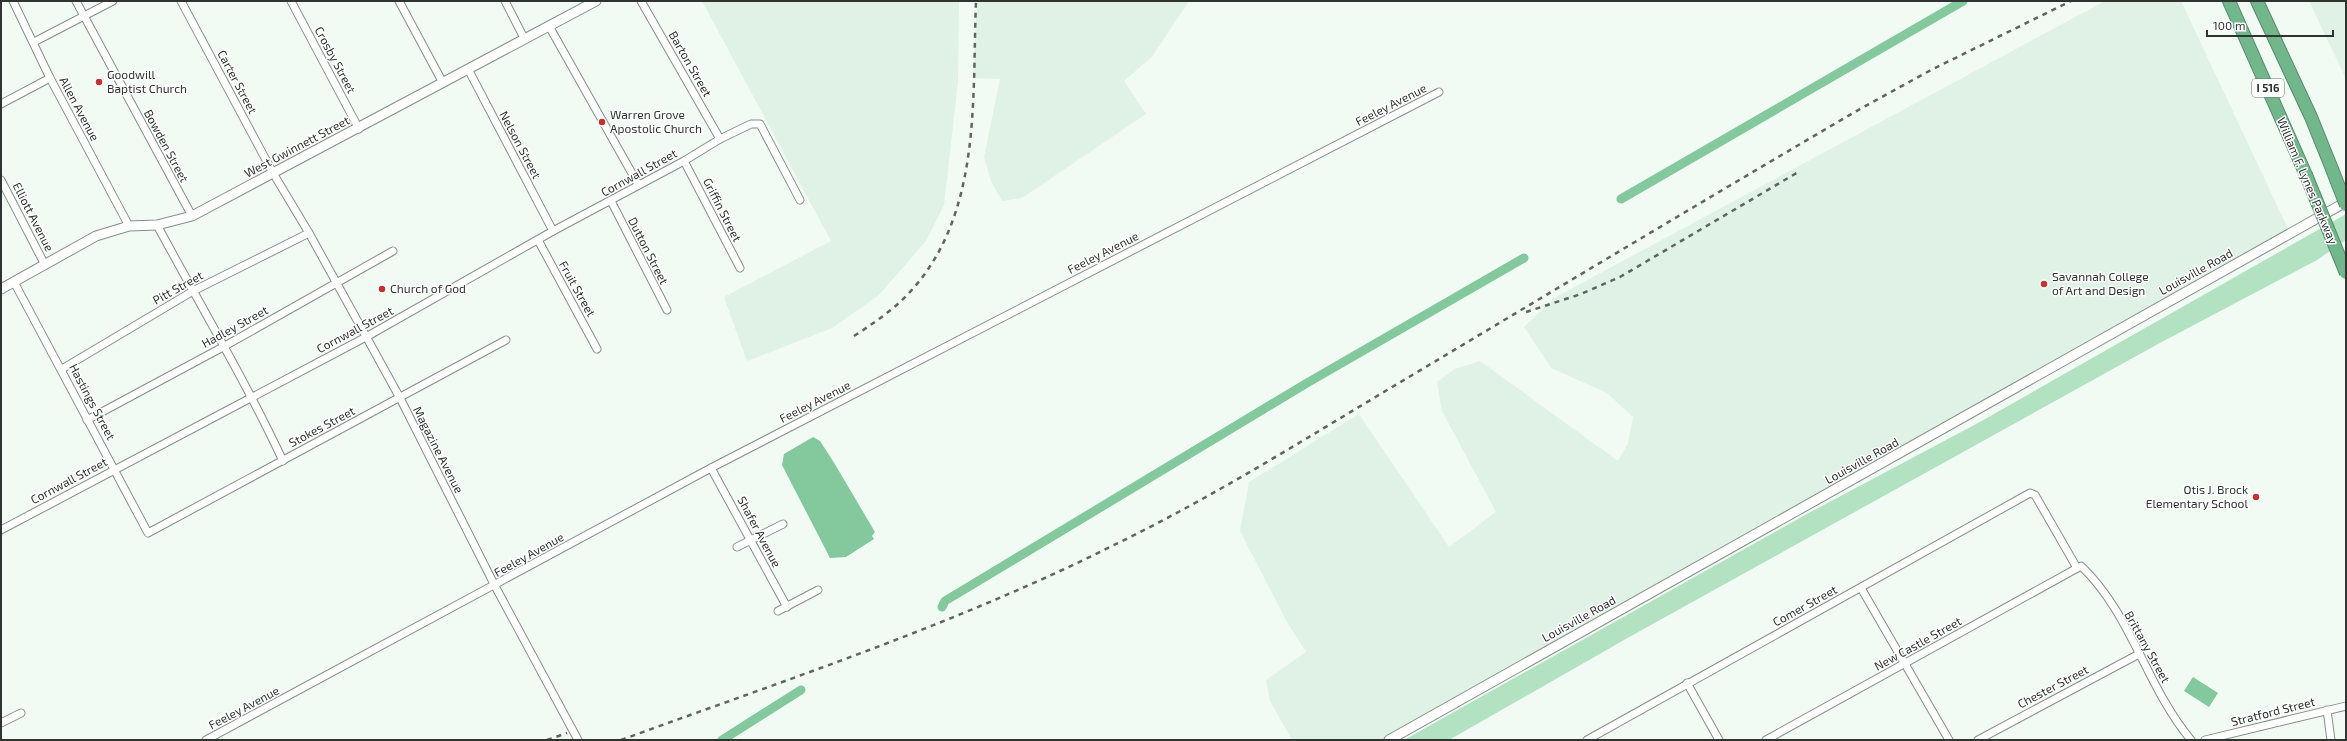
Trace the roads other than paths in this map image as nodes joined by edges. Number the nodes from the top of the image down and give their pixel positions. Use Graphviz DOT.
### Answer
graph roads {
  1 [pos="13,1"];
  2 [pos="76,1"];
  3 [pos="113,1"];
  4 [pos="181,1"];
  5 [pos="291,1"];
  6 [pos="399,1"];
  7 [pos="506,1"];
  8 [pos="596,1"];
  9 [pos="641,1"];
  10 [pos="2229,1"];
  11 [pos="2257,1"];
  12 [pos="84,17"];
  13 [pos="549,26"];
  14 [pos="524,38"];
  15 [pos="34,42"];
  16 [pos="468,69"];
  17 [pos="50,78"];
  18 [pos="443,83"];
  19 [pos="1439,92"];
  20 [pos="1,104"];
  21 [pos="359,128"];
  22 [pos="720,138"];
  23 [pos="684,161"];
  24 [pos="273,173"];
  25 [pos="1,180"];
  26 [pos="638,184"];
  27 [pos="800,200"];
  28 [pos="610,201"];
  29 [pos="2346,202"];
  30 [pos="2346,205"];
  31 [pos="192,216"];
  32 [pos="157,224"];
  33 [pos="129,226"];
  34 [pos="553,231"];
  35 [pos="309,233"];
  36 [pos="538,240"];
  37 [pos="393,251"];
  38 [pos="45,264"];
  39 [pos="740,268"];
  40 [pos="2346,273"];
  41 [pos="14,282"];
  42 [pos="337,283"];
  43 [pos="1,289"];
  44 [pos="193,291"];
  45 [pos="667,310"];
  46 [pos="366,338"];
  47 [pos="506,340"];
  48 [pos="223,347"];
  49 [pos="597,349"];
  50 [pos="62,369"];
  51 [pos="253,397"];
  52 [pos="400,398"];
  53 [pos="87,420"];
  54 [pos="282,461"];
  55 [pos="712,468"];
  56 [pos="115,469"];
  57 [pos="2034,495"];
  58 [pos="783,524"];
  59 [pos="1,530"];
  60 [pos="148,533"];
  61 [pos="751,540"];
  62 [pos="737,547"];
  63 [pos="2079,567"];
  64 [pos="495,586"];
  65 [pos="1861,588"];
  66 [pos="818,590"];
  67 [pos="787,607"];
  68 [pos="778,611"];
  69 [pos="2139,654"];
  70 [pos="1904,664"];
  71 [pos="1687,683"];
  72 [pos="2346,706"];
  73 [pos="2327,710"];
  74 [pos="21,712"];
  75 [pos="1,723"];
  76 [pos="206,740"];
  77 [pos="578,740"];
  78 [pos="1389,740"];
  79 [pos="1587,740"];
  80 [pos="1719,740"];
  81 [pos="1766,740"];
  82 [pos="1949,740"];
  83 [pos="1978,740"];
  84 [pos="2191,740"];
  85 [pos="2205,740"];
  86 [pos="2331,740"];
  1 -- 15 [label="street, Allen Avenue"];
  2 -- 12 [label="street, Bowden Street"];
  3 -- 12 [label="street"];
  4 -- 24 [label="street, Carter Street"];
  5 -- 21 [label="street, Crosby Street"];
  6 -- 18 [label="street"];
  7 -- 14 [label="street"];
  8 -- 13 [label="main road, West Gwinnett Street"];
  9 -- 22 [label="street, Barton Street"];
  10 -- 40 [label="highway, William F. Lynes Parkway / I 516, bridge"];
  11 -- 30 [label="highway, I 516, bridge"];
  12 -- 15 [label="street"];
  12 -- 31 [label="street, Bowden Street"];
  13 -- 14 [label="main road, West Gwinnett Street"];
  13 -- 26 [label="street"];
  14 -- 16 [label="main road, West Gwinnett Street"];
  15 -- 17 [label="street, Allen Avenue"];
  16 -- 18 [label="main road, West Gwinnett Street"];
  16 -- 34 [label="street, Nelson Street"];
  17 -- 20 [label="street"];
  17 -- 33 [label="street, Allen Avenue"];
  18 -- 21 [label="main road, West Gwinnett Street"];
  19 -- 55 [label="street, Feeley Avenue"];
  21 -- 24 [label="main road, West Gwinnett Street"];
  22 -- 23 [label="street, Cornwall Street"];
  22 -- 27 [label="street, Cornwall Street"];
  23 -- 26 [label="street, Cornwall Street"];
  23 -- 39 [label="street, Griffin Street"];
  24 -- 31 [label="main road, West Gwinnett Street"];
  24 -- 35 [label="street, Magazine Avenue"];
  25 -- 38 [label="street, Elliott Avenue"];
  26 -- 28 [label="street, Cornwall Street"];
  28 -- 34 [label="street, Cornwall Street"];
  28 -- 45 [label="street, Dutton Street"];
  29 -- 78 [label="main road, Louisville Road"];
  31 -- 32 [label="main road, West Gwinnett Street"];
  32 -- 33 [label="main road, West Gwinnett Street"];
  32 -- 44 [label="street"];
  33 -- 38 [label="main road, West Gwinnett Street"];
  34 -- 36 [label="street, Cornwall Street"];
  35 -- 42 [label="street, Magazine Avenue"];
  35 -- 44 [label="street, Pitt Street"];
  36 -- 46 [label="street, Cornwall Street"];
  36 -- 49 [label="street, Fruit Street"];
  37 -- 42 [label="street, Hadley Street"];
  38 -- 41 [label="main road, West Gwinnett Street"];
  41 -- 43 [label="main road, West Gwinnett Street"];
  41 -- 50 [label="street, Hastings Street"];
  42 -- 46 [label="street, Magazine Avenue"];
  42 -- 48 [label="street, Hadley Street"];
  44 -- 48 [label="street"];
  44 -- 50 [label="street, Pitt Street"];
  46 -- 51 [label="street, Cornwall Street"];
  46 -- 52 [label="street, Magazine Avenue"];
  47 -- 52 [label="street, Stokes Street"];
  48 -- 51 [label="street"];
  48 -- 53 [label="street, Hadley Street"];
  50 -- 53 [label="street, Hastings Street"];
  51 -- 54 [label="street"];
  51 -- 56 [label="street, Cornwall Street"];
  52 -- 54 [label="street, Stokes Street"];
  52 -- 64 [label="street, Magazine Avenue"];
  53 -- 56 [label="street, Hastings Street"];
  54 -- 60 [label="street, Stokes Street"];
  55 -- 61 [label="street, Shafer Avenue"];
  55 -- 64 [label="street, Feeley Avenue"];
  56 -- 59 [label="street, Cornwall Street"];
  56 -- 60 [label="street, Hastings Street"];
  57 -- 63 [label="street, Brittany Street"];
  57 -- 65 [label="street, Comer Street"];
  58 -- 61 [label="street"];
  61 -- 62 [label="street"];
  61 -- 67 [label="street, Shafer Avenue"];
  63 -- 69 [label="street, Brittany Street"];
  63 -- 70 [label="street, New Castle Street"];
  64 -- 76 [label="street, Feeley Avenue"];
  64 -- 77 [label="street, Magazine Avenue"];
  65 -- 70 [label="street"];
  65 -- 71 [label="street, Comer Street"];
  66 -- 67 [label="street"];
  67 -- 68 [label="street"];
  69 -- 83 [label="street, Chester Street"];
  69 -- 84 [label="street, Brittany Street"];
  70 -- 81 [label="street, New Castle Street"];
  70 -- 82 [label="street"];
  71 -- 79 [label="street, Comer Street"];
  71 -- 80 [label="street"];
  72 -- 73 [label="street, Stratford Street"];
  73 -- 85 [label="street, Stratford Street"];
  73 -- 86 [label="street"];
  74 -- 75 [label="street"];
}
